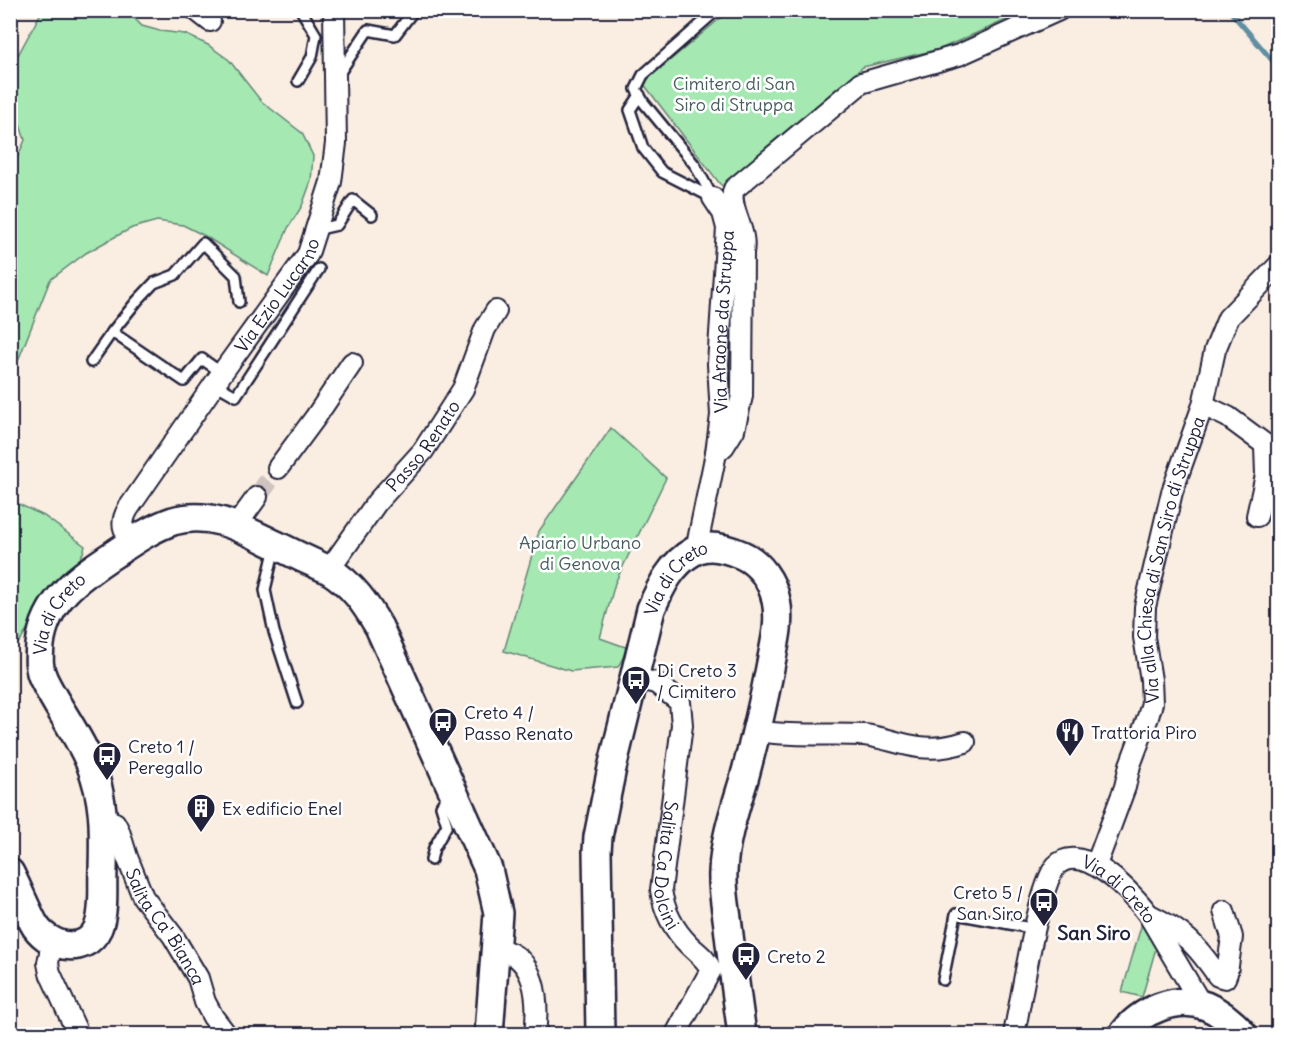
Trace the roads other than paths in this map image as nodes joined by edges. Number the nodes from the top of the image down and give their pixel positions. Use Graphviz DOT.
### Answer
graph roads {
  1 [pos="302,10"];
  2 [pos="347,10"];
  3 [pos="414,10"];
  4 [pos="717,10"];
  5 [pos="1059,10"];
  6 [pos="334,18"];
  7 [pos="335,80"];
  8 [pos="298,81"];
  9 [pos="640,95"];
  10 [pos="713,198"];
  11 [pos="372,215"];
  12 [pos="315,230"];
  13 [pos="1278,266"];
  14 [pos="319,269"];
  15 [pos="238,302"];
  16 [pos="496,311"];
  17 [pos="112,332"];
  18 [pos="91,362"];
  19 [pos="352,363"];
  20 [pos="218,378"];
  21 [pos="1203,405"];
  22 [pos="1272,450"];
  23 [pos="716,453"];
  24 [pos="278,468"];
  25 [pos="257,497"];
  26 [pos="1257,516"];
  27 [pos="236,526"];
  28 [pos="132,543"];
  29 [pos="275,545"];
  30 [pos="696,550"];
  31 [pos="329,570"];
  32 [pos="645,680"];
  33 [pos="297,703"];
  34 [pos="757,731"];
  35 [pos="965,742"];
  36 [pos="454,792"];
  37 [pos="104,819"];
  38 [pos="1102,825"];
  39 [pos="431,860"];
  40 [pos="1092,864"];
  41 [pos="10,873"];
  42 [pos="1224,911"];
  43 [pos="1148,914"];
  44 [pos="1036,929"];
  45 [pos="52,942"];
  46 [pos="495,949"];
  47 [pos="943,980"];
  48 [pos="1201,1004"];
  49 [pos="78,1035"];
  50 [pos="226,1035"];
  51 [pos="489,1035"];
  52 [pos="535,1035"];
  53 [pos="600,1035"];
  54 [pos="676,1035"];
  55 [pos="742,1035"];
  56 [pos="1014,1035"];
  57 [pos="1123,1035"];
  58 [pos="1243,1035"];
  1 -- 8 [label="lane"];
  2 -- 6 [label="lane"];
  3 -- 7 [label="lane"];
  4 -- 9 [label="lane"];
  5 -- 23 [label="street"];
  6 -- 7 [label="street, Via Ezio Lucarno"];
  7 -- 12 [label="street, Via Ezio Lucarno"];
  9 -- 10 [label="lane, Via Araone da Struppa"];
  9 -- 10 [label="lane"];
  10 -- 23 [label="street, Via Araone da Struppa"];
  11 -- 12 [label="lane"];
  12 -- 20 [label="street, Via Ezio Lucarno"];
  13 -- 21 [label="street, Via alla Chiesa di San Siro di Struppa"];
  14 -- 20 [label="lane"];
  15 -- 17 [label="lane"];
  16 -- 31 [label="street, Passo Renato"];
  17 -- 18 [label="lane"];
  17 -- 20 [label="lane"];
  19 -- 24 [label="street"];
  20 -- 28 [label="street, Via Ezio Lucarno"];
  21 -- 22 [label="street"];
  21 -- 40 [label="street, Via alla Chiesa di San Siro di Struppa"];
  22 -- 26 [label="street"];
  23 -- 30 [label="street, Via Araone da Struppa"];
  25 -- 27 [label="street"];
  27 -- 28 [label="main road, Via di Creto"];
  27 -- 29 [label="main road, Via di Creto"];
  28 -- 37 [label="main road, Via di Creto"];
  29 -- 31 [label="main road, Via di Creto"];
  29 -- 33 [label="lane"];
  30 -- 32 [label="main road, Via di Creto"];
  30 -- 34 [label="main road, Via di Creto"];
  31 -- 36 [label="main road, Via di Creto"];
  32 -- 53 [label="main road, Via di Creto"];
  32 -- 54 [label="street, Salita Ca Dolcini"];
  34 -- 35 [label="street"];
  34 -- 55 [label="main road, Via di Creto"];
  36 -- 39 [label="lane"];
  36 -- 46 [label="main road, Via di Creto"];
  37 -- 45 [label="main road, Via di Creto"];
  37 -- 50 [label="street, Salita Ca' Bianca"];
  38 -- 40 [label="lane"];
  40 -- 43 [label="street, Via di Creto"];
  40 -- 44 [label="street, Via di Creto"];
  41 -- 45 [label="main road"];
  42 -- 43 [label="street"];
  43 -- 48 [label="street, Via di Creto"];
  44 -- 47 [label="lane"];
  44 -- 56 [label="street, Via di Creto"];
  45 -- 49 [label="street"];
  46 -- 51 [label="main road, Via di Creto"];
  46 -- 52 [label="street"];
  48 -- 57 [label="main road"];
  48 -- 58 [label="main road, Via di Creto"];
}
